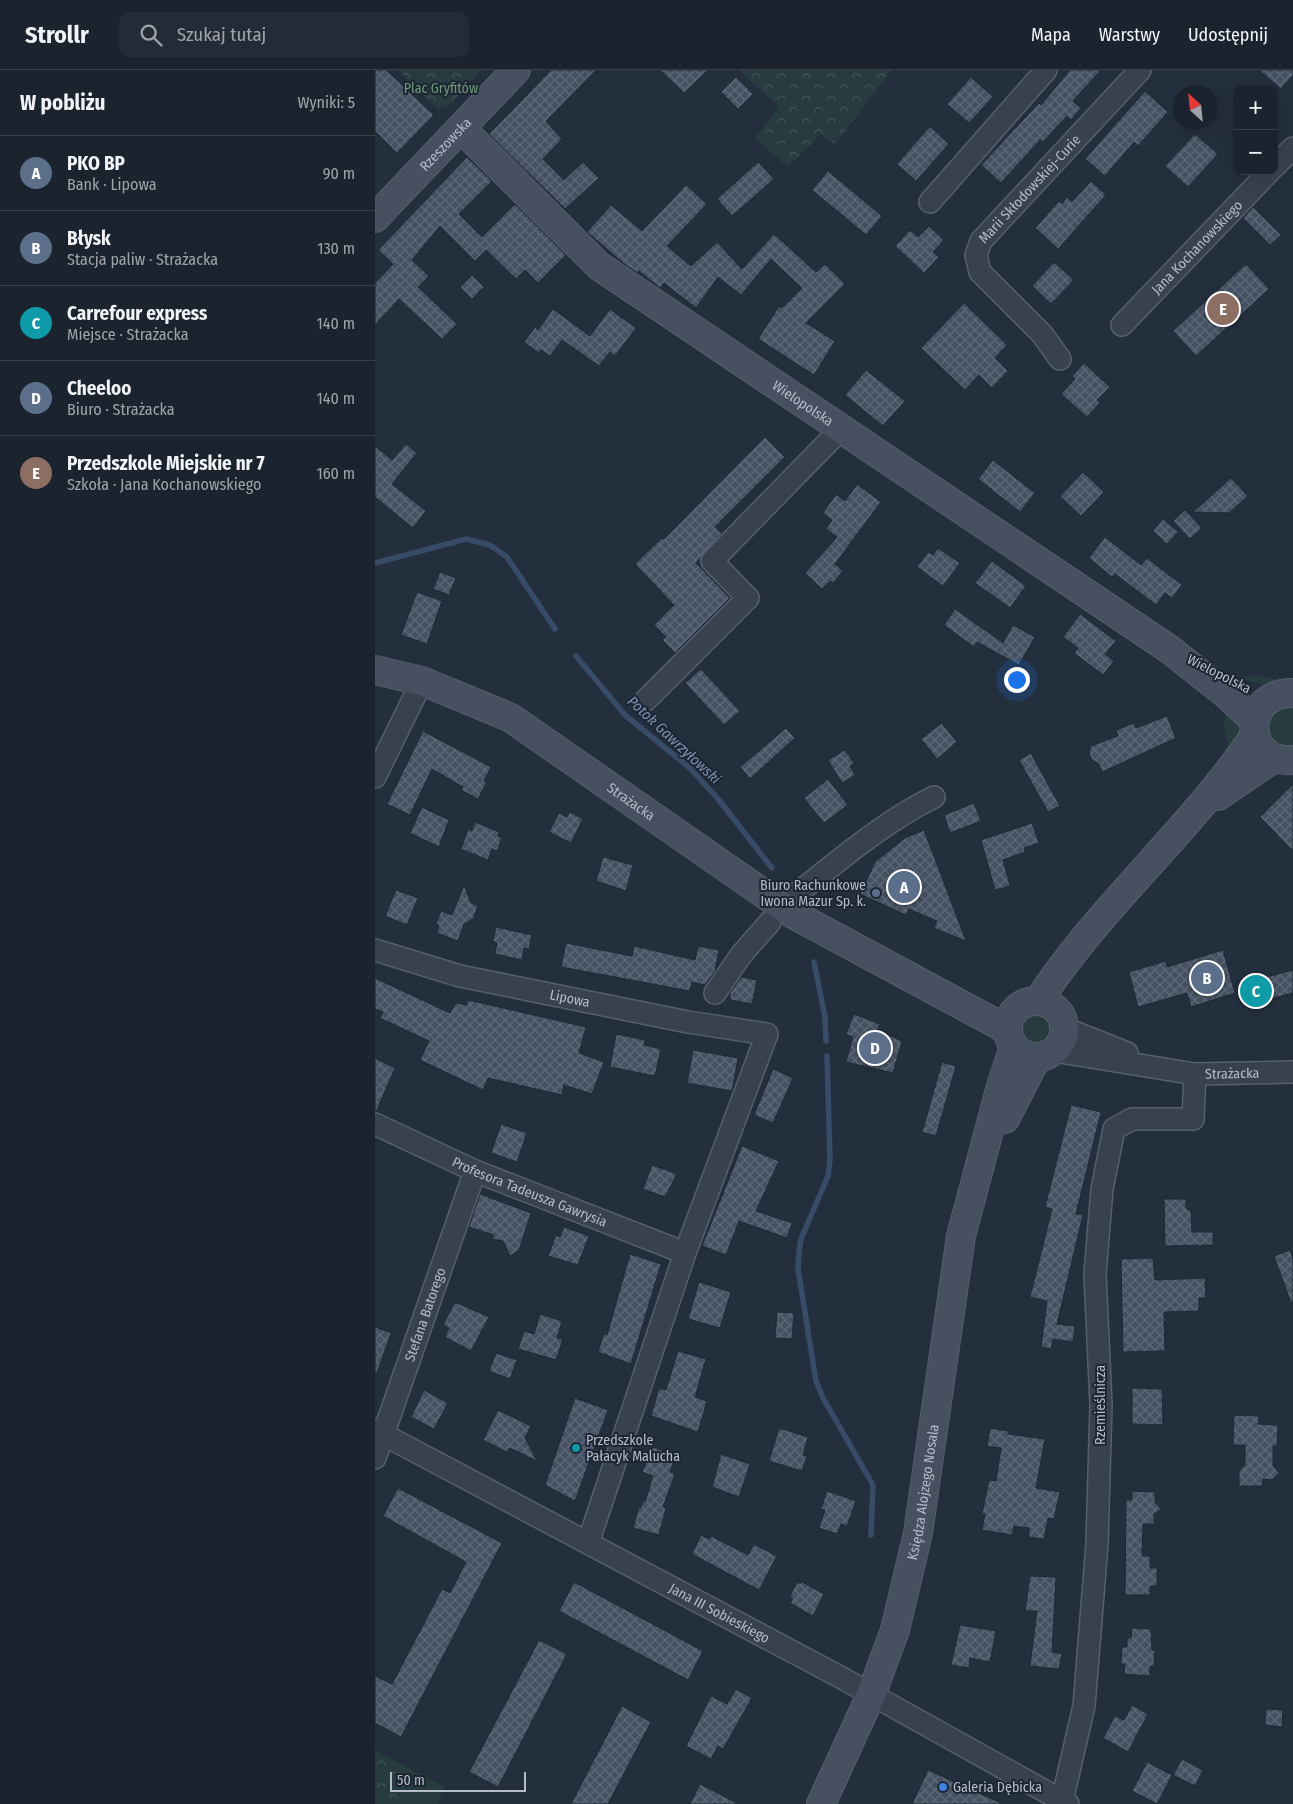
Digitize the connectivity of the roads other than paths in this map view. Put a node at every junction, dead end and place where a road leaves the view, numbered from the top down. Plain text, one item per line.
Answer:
1 (516, 70) edge
2 (1046, 70) edge
3 (1140, 70) edge
4 (461, 128) junction
5 (1293, 148) edge
6 (1278, 163) edge
7 (1266, 175) edge
8 (930, 202) dead end
9 (375, 218) edge
10 (1122, 324) dead end
11 (1060, 359) dead end
12 (841, 429) junction
13 (1169, 649) junction
14 (375, 670) edge
15 (422, 680) junction
16 (1282, 695) edge
17 (645, 701) dead end
18 (1255, 728) junction
19 (1284, 759) edge
20 (375, 777) edge
21 (933, 797) dead end
22 (1202, 806) junction
23 (795, 895) dead end
24 (770, 922) dead end
25 (375, 950) edge
26 (715, 993) dead end
27 (1036, 1029) junction
28 (1293, 1072) edge
29 (1195, 1074) junction
30 (375, 1124) edge
31 (475, 1171) junction
32 (685, 1253) junction
33 (379, 1432) edge
34 (375, 1458) edge
35 (589, 1543) junction
36 (871, 1695) junction
37 (1065, 1802) edge
38 (821, 1804) edge

1 - 4 street, Rzeszowska
2 - 8 street
3 - 11 street, Marii Skłodowskiej-Curie
4 - 9 street, Rzeszowska
4 - 12 street, Wielopolska
5 - 6 street
7 - 10 street, Jana Kochanowskiego
12 - 13 street, Wielopolska
12 - 17 street
13 - 16 street, Wielopolska
13 - 18 street, Wielopolska
14 - 15 street, Strażacka
15 - 20 street
15 - 27 street, Strażacka
16 - 18 street, Księdza Alojzego Nosala
18 - 19 street, Wielopolska
18 - 22 street, Księdza Alojzego Nosala
19 - 22 street, Księdza Alojzego Nosala
21 - 23 street
22 - 27 street, Księdza Alojzego Nosala
24 - 26 street
25 - 32 street, Lipowa
27 - 29 street, Strażacka
27 - 36 street, Księdza Alojzego Nosala
28 - 29 street, Strażacka
29 - 37 street, Rzemieślnicza
30 - 31 street, Profesora Tadeusza Gawrysia
31 - 32 street, Profesora Tadeusza Gawrysia
31 - 33 street, Stefana Batorego
32 - 35 street
33 - 34 street, Stefana Batorego
33 - 35 street, Jana III Sobieskiego
35 - 36 street, Jana III Sobieskiego
36 - 37 street, Jana III Sobieskiego
36 - 38 street, Księdza Alojzego Nosala

